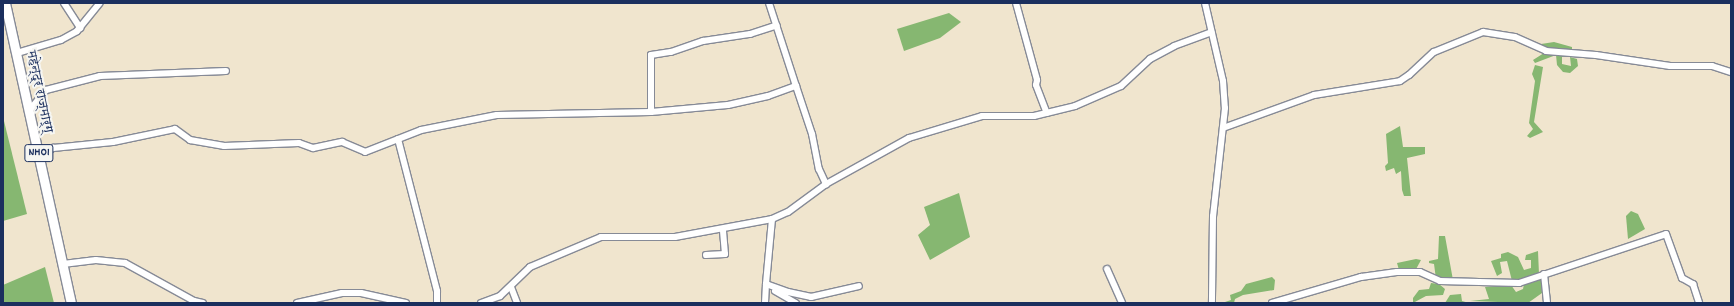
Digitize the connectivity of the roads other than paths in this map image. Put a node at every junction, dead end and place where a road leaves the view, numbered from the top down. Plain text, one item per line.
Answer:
1 (5, 3) edge
2 (64, 3) edge
3 (100, 3) edge
4 (769, 3) edge
5 (1016, 3) edge
6 (1205, 3) edge
7 (777, 25) junction
8 (80, 28) junction
9 (1212, 32) junction
10 (17, 53) junction
11 (226, 71) dead end
12 (1731, 72) edge
13 (796, 86) junction
14 (29, 111) junction
15 (650, 112) junction
16 (1047, 113) junction
17 (1223, 128) junction
18 (398, 139) junction
19 (40, 157) junction
20 (826, 184) junction
21 (772, 219) junction
22 (723, 229) junction
23 (706, 255) dead end
24 (63, 264) junction
25 (1107, 269) dead end
26 (1544, 274) junction
27 (766, 284) junction
28 (859, 286) dead end
29 (511, 287) junction
30 (71, 303) edge
31 (203, 303) edge
32 (297, 303) edge
33 (406, 303) edge
34 (437, 303) edge
35 (481, 303) edge
36 (517, 303) edge
37 (765, 303) edge
38 (796, 303) edge
39 (1122, 303) edge
40 (1212, 303) edge
41 (1272, 303) edge
42 (1548, 303) edge
43 (1699, 303) edge

1 - 10 highway, महेन्द्र राज्मार्ग् / NH01
2 - 8 street
3 - 8 street
4 - 7 street
5 - 16 street
6 - 9 street
7 - 13 street
7 - 15 street
8 - 10 street
9 - 16 street
9 - 17 street
10 - 14 highway, महेन्द्र राज्मार्ग् / NH01
11 - 14 street
12 - 17 street
13 - 15 street
13 - 20 street
14 - 19 highway, महेन्द्र राज्मार्ग् / NH01
15 - 18 street
16 - 20 street
17 - 40 street
18 - 19 street
18 - 34 street
19 - 24 highway, महेन्द्र राज्मार्ग् / NH01
20 - 21 street
21 - 22 street
21 - 27 street
22 - 23 street
22 - 29 street
24 - 30 highway, महेन्द्र राज्मार्ग् / NH01
24 - 31 street
25 - 39 street
26 - 41 street
26 - 42 street
26 - 43 street
27 - 28 street
27 - 37 street
27 - 38 street
29 - 35 street
29 - 36 street
32 - 33 street

